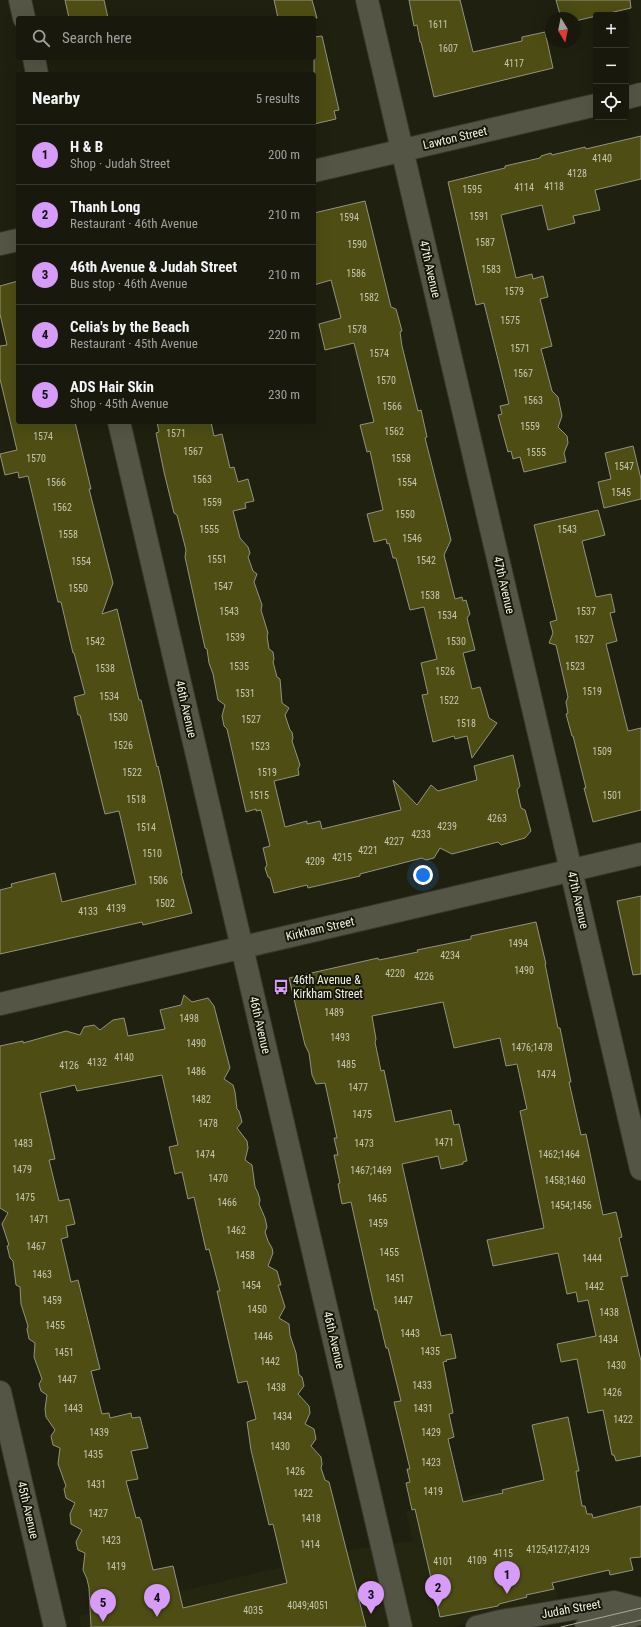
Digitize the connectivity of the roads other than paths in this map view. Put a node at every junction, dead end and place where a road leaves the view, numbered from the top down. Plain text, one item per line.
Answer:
1 (20, 0) edge
2 (367, 0) edge
3 (24, 16) edge
4 (34, 60) edge
5 (37, 72) edge
6 (641, 94) edge
7 (629, 97) edge
8 (593, 106) edge
9 (402, 150) junction
10 (316, 171) edge
11 (16, 240) edge
12 (0, 244) edge
13 (119, 424) edge
14 (641, 854) edge
15 (571, 870) junction
16 (242, 947) junction
17 (0, 1004) edge
18 (641, 1169) edge
19 (0, 1392) edge
20 (641, 1608) edge
21 (641, 1614) edge
22 (55, 1627) edge
23 (401, 1627) edge
24 (477, 1627) edge
25 (586, 1627) edge

1 - 3 street
2 - 9 street, 47th Avenue
4 - 5 street
6 - 7 street
8 - 9 street, Lawton Street
9 - 10 street, Lawton Street
9 - 15 street, 47th Avenue
11 - 12 street
13 - 16 street, 46th Avenue
14 - 15 street, Kirkham Street
15 - 16 street, Kirkham Street
15 - 18 street, 47th Avenue
16 - 17 street, Kirkham Street
16 - 23 street, 46th Avenue
19 - 22 street, 45th Avenue
20 - 24 street, Judah Street
21 - 25 street, Judah Street

